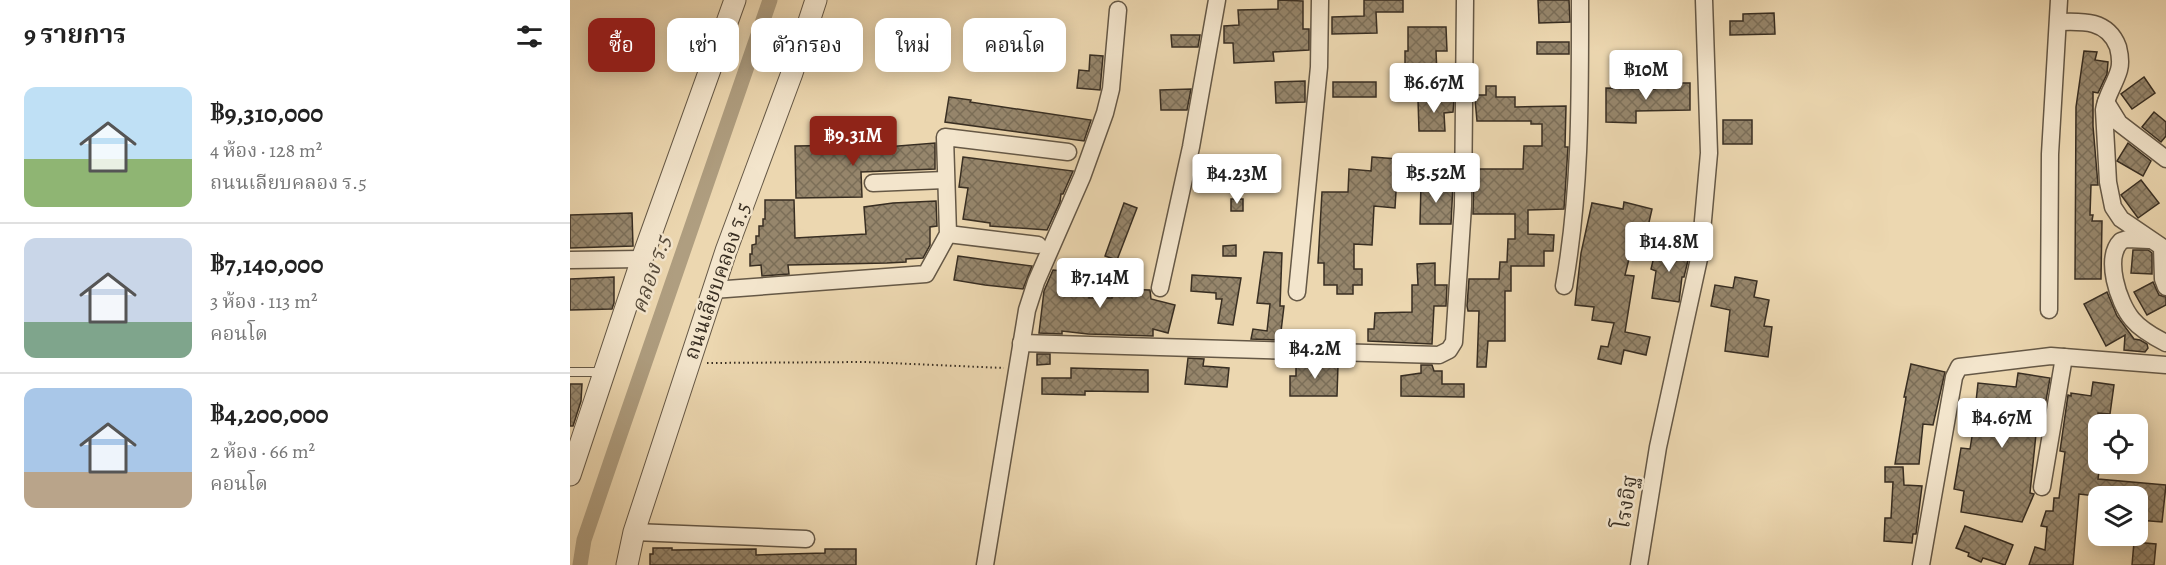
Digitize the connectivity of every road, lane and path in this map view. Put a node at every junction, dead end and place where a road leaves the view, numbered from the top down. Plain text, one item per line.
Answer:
1 (735, 0) edge
2 (816, 0) edge
3 (1216, 0) edge
4 (1320, 0) edge
5 (1465, 0) edge
6 (1580, 0) edge
7 (1704, 0) edge
8 (2059, 0) edge
9 (1118, 10) dead end
10 (2059, 22) junction
11 (2106, 101) junction
12 (1068, 152) dead end
13 (2166, 159) edge
14 (945, 180) junction
15 (873, 183) dead end
16 (948, 234) junction
17 (2159, 242) edge
18 (1038, 245) dead end
19 (642, 259) junction
20 (570, 260) edge
21 (1564, 286) dead end
22 (2166, 287) edge
23 (1160, 288) dead end
24 (713, 290) junction
25 (1297, 292) dead end
26 (2049, 310) dead end
27 (1021, 343) junction
28 (2166, 343) edge
29 (2064, 357) junction
30 (689, 363) junction
31 (2166, 365) edge
32 (1016, 368) junction
33 (570, 372) edge
34 (605, 372) junction
35 (570, 475) edge
36 (2042, 487) dead end
37 (634, 532) junction
38 (806, 539) dead end
39 (627, 565) edge
40 (985, 565) edge
41 (1639, 565) edge
42 (1922, 565) edge

1 - 19 street
2 - 24 street, ถนนเลียบคลอง ร.5
3 - 23 street
4 - 25 street
5 - 27 street
6 - 21 street
7 - 41 street, โรงอิฐ
8 - 10 street
9 - 27 street
10 - 11 street
10 - 26 street
11 - 13 street
11 - 17 street
12 - 14 street
14 - 15 street
14 - 16 street
16 - 18 street
16 - 24 street
17 - 22 street
17 - 28 street
19 - 20 street
19 - 34 street
24 - 30 street, ถนนเลียบคลอง ร.5
27 - 32 street
29 - 31 street
29 - 36 street
29 - 42 street
30 - 32 path
30 - 37 street, ถนนเลียบคลอง ร.5
32 - 40 street
33 - 34 lane
34 - 35 street
37 - 38 street
37 - 39 street, ถนนเลียบคลอง ร.5

